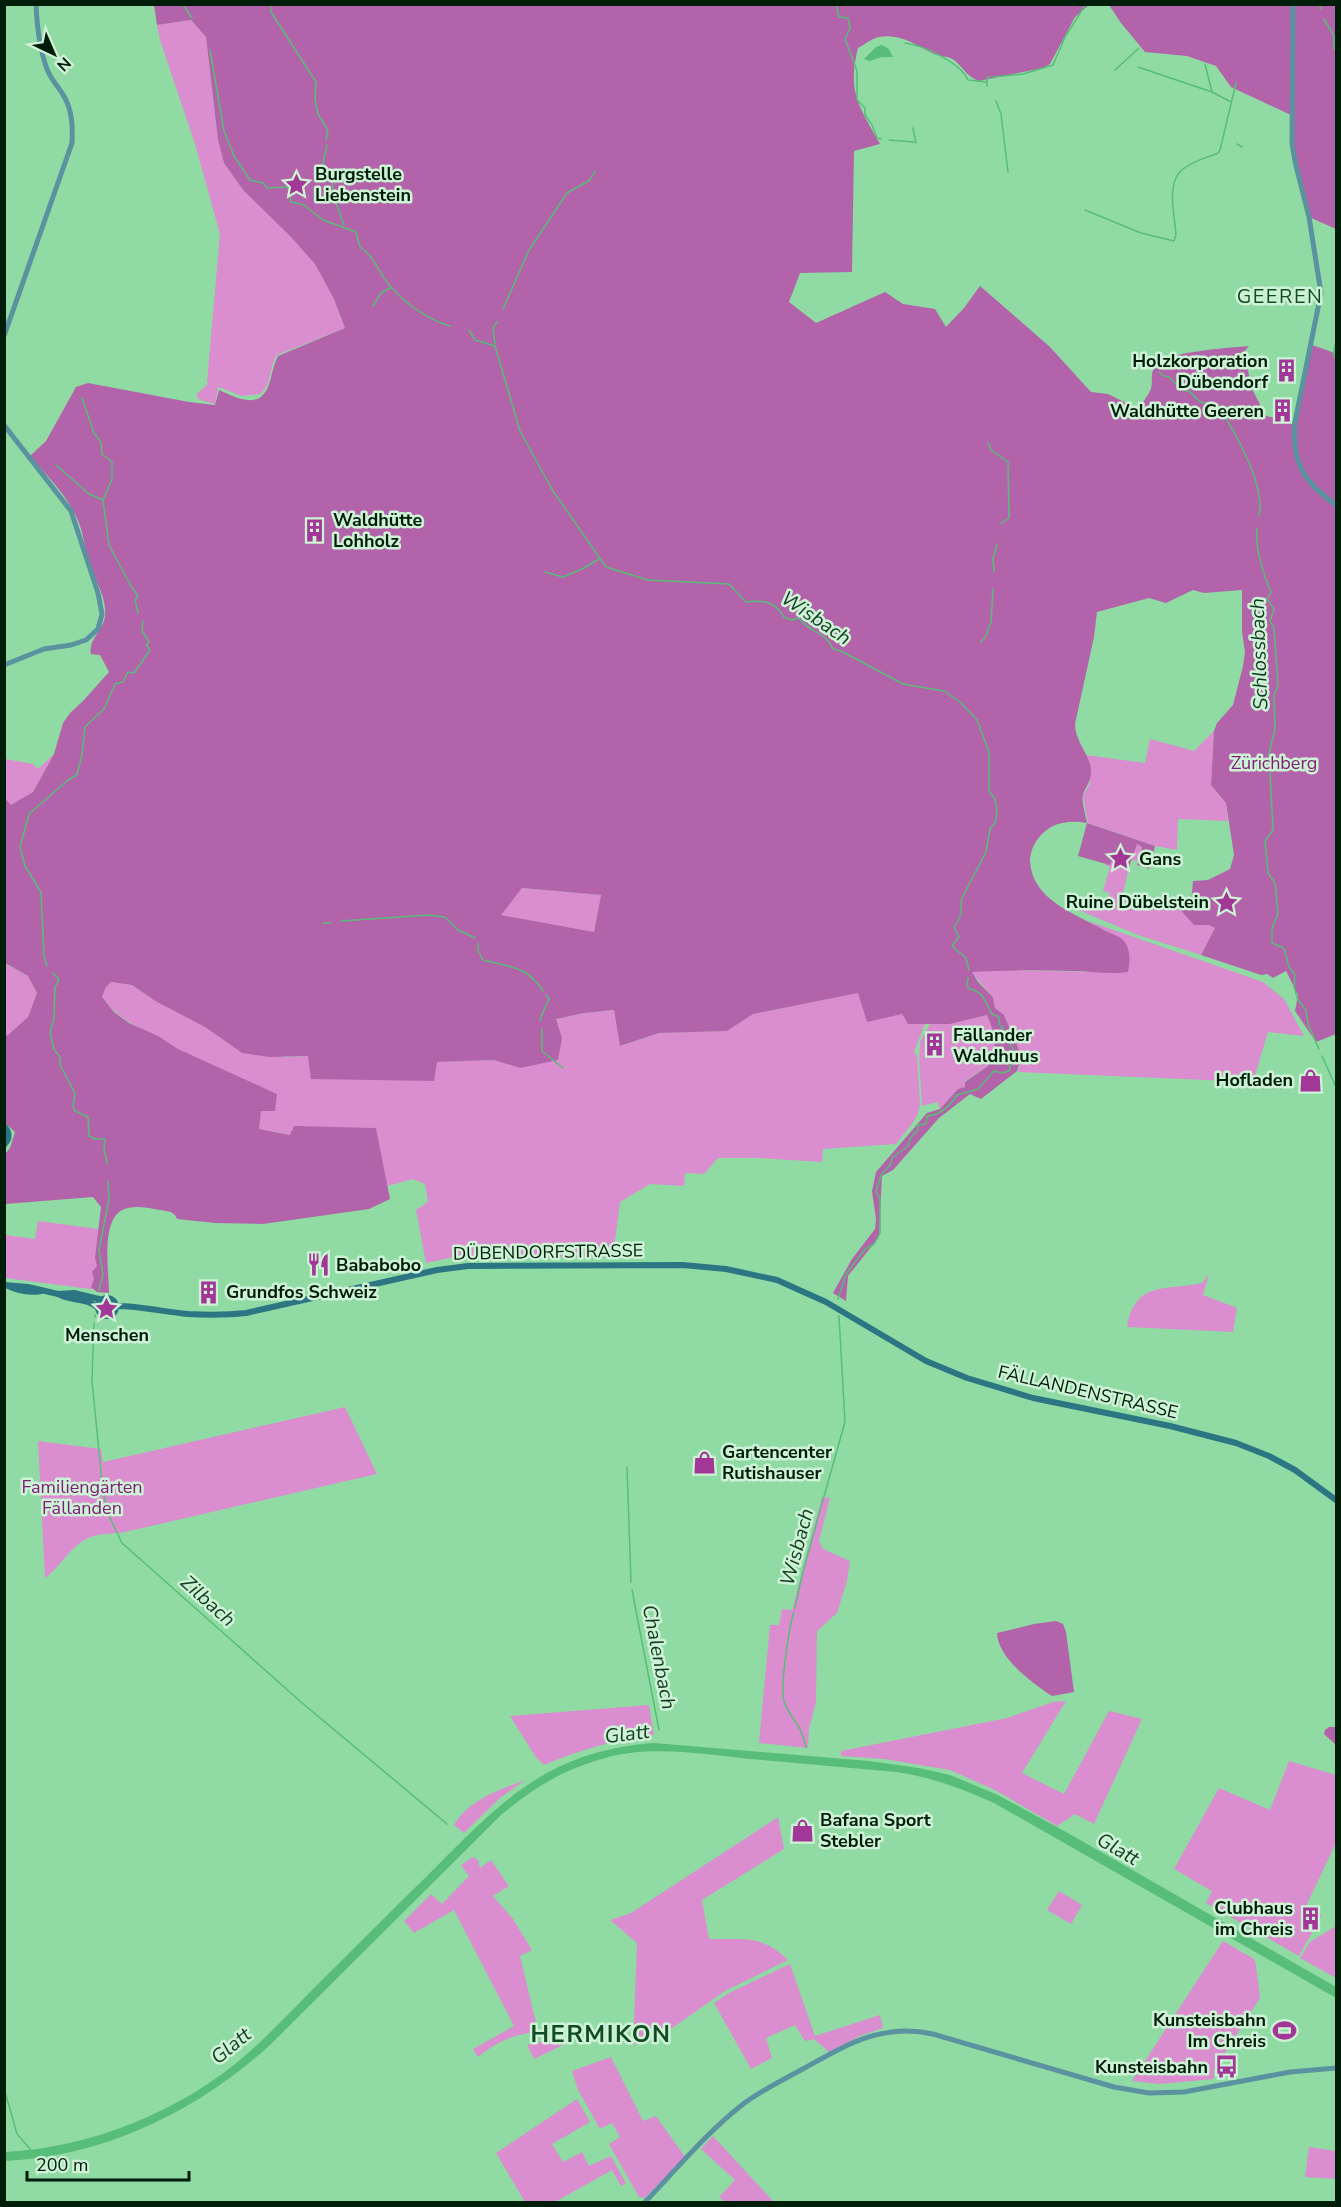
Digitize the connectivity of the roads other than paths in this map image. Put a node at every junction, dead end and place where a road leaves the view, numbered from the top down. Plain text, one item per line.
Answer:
1 (36, 4) edge
2 (1293, 4) edge
3 (4, 336) edge
4 (4, 425) edge
5 (1336, 505) edge
6 (4, 665) edge
7 (4, 1126) edge
8 (4, 1145) edge
9 (6, 1286) edge
10 (58, 1294) junction
11 (103, 1300) junction
12 (116, 1306) junction
13 (835, 1306) joint
14 (98, 1308) junction
15 (1336, 1500) edge
16 (1336, 2068) edge
17 (645, 2202) edge

1 - 3 street
2 - 5 street
4 - 6 street
7 - 8 main road
9 - 10 main road, DÜBENDORFSTRASSE
10 - 11 main road, DÜBENDORFSTRASSE
10 - 14 main road, DÜBENDORFSTRASSE
11 - 12 main road, DÜBENDORFSTRASSE
11 - 14 main road
12 - 13 main road, DÜBENDORFSTRASSE
12 - 14 main road, DÜBENDORFSTRASSE
13 - 15 main road, FÄLLANDENSTRASSE
16 - 17 street

